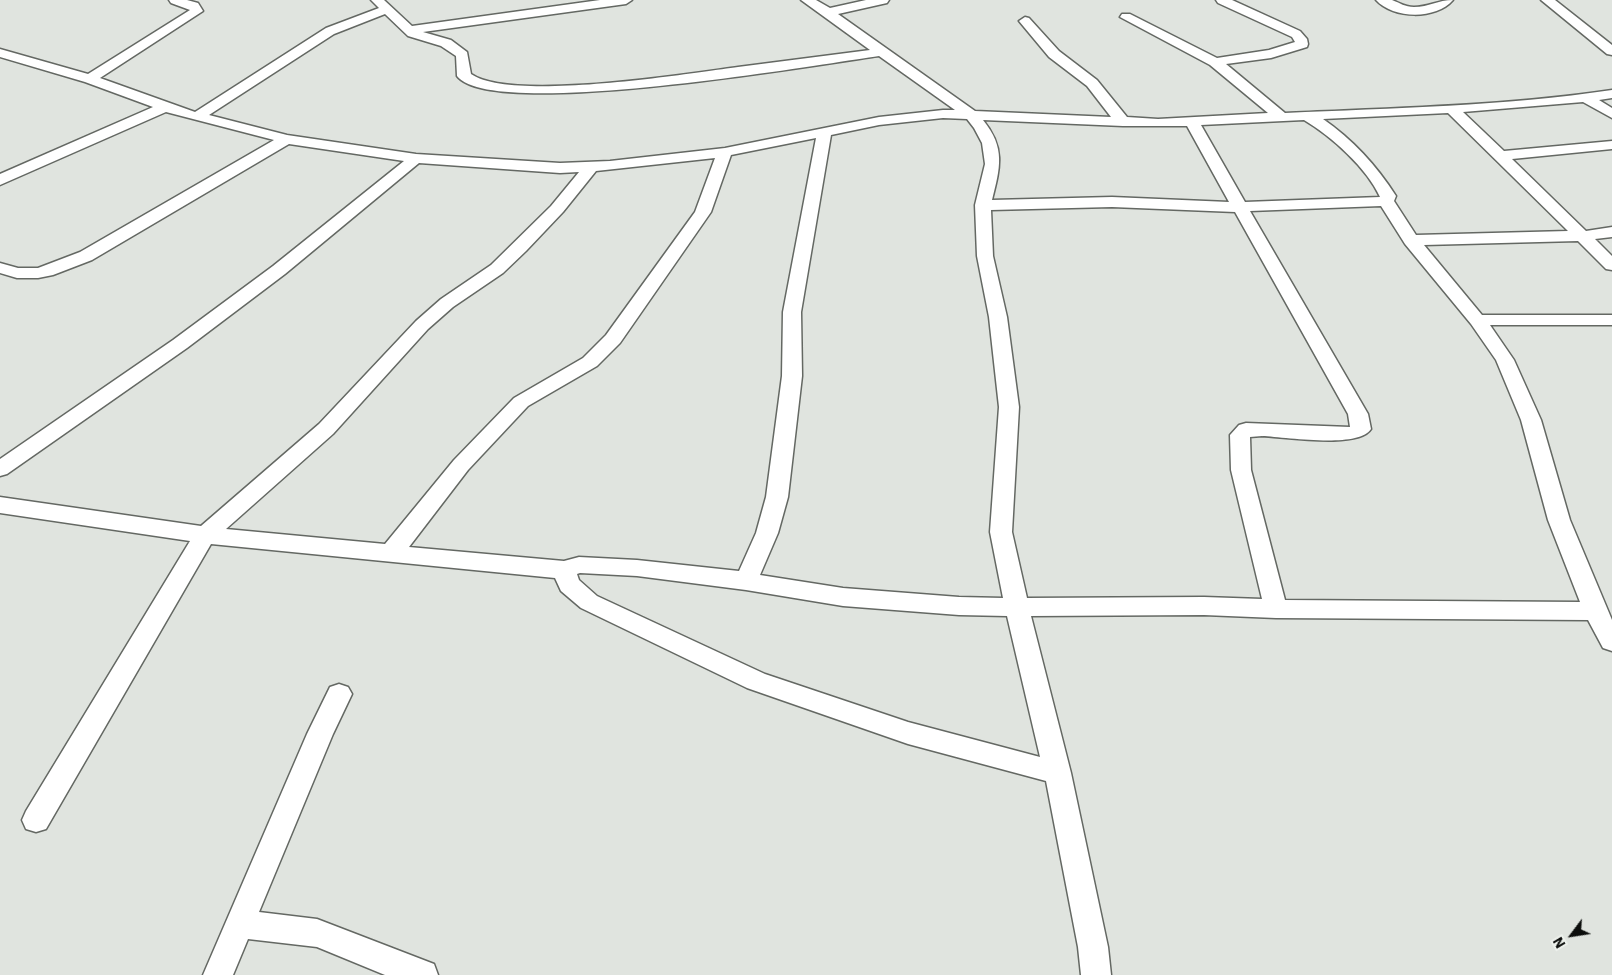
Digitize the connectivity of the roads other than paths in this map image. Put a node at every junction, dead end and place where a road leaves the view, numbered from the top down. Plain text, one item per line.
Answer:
1 (175, 0) edge
2 (626, 0) edge
3 (807, 0) edge
4 (884, 0) edge
5 (1222, 0) edge
6 (1382, 0) edge
7 (1447, 0) edge
8 (1547, 0) edge
9 (382, 4) edge
10 (828, 12) junction
11 (1126, 17) dead end
12 (1025, 21) dead end
13 (410, 30) junction
14 (1612, 51) edge
15 (881, 52) junction
16 (0, 53) edge
17 (1216, 62) junction
18 (90, 79) junction
19 (1612, 94) edge
20 (1586, 98) junction
21 (165, 107) junction
22 (1452, 109) junction
23 (970, 114) junction
24 (1612, 114) edge
25 (1305, 115) junction
26 (1280, 116) junction
27 (197, 117) junction
28 (1123, 122) junction
29 (1191, 122) junction
30 (824, 132) junction
31 (287, 139) junction
32 (1612, 145) edge
33 (724, 152) junction
34 (1501, 156) junction
35 (416, 158) junction
36 (591, 167) junction
37 (0, 180) edge
38 (1386, 201) junction
39 (983, 205) junction
40 (1240, 207) junction
41 (1612, 232) edge
42 (1583, 236) junction
43 (1411, 240) junction
44 (1612, 265) edge
45 (0, 268) edge
46 (1477, 320) junction
47 (1612, 320) edge
48 (0, 468) edge
49 (0, 505) edge
50 (205, 535) junction
51 (390, 553) junction
52 (564, 570) junction
53 (746, 581) junction
54 (1017, 607) junction
55 (1276, 610) junction
56 (1595, 611) junction
57 (1612, 641) edge
58 (339, 694) dead end
59 (1058, 773) junction
60 (36, 820) dead end
61 (240, 924) junction
62 (218, 975) edge
63 (423, 975) edge
64 (1096, 975) edge

1 - 18 street
2 - 13 street
3 - 10 street
4 - 10 street
5 - 17 street
6 - 7 street
8 - 14 street
9 - 13 street
9 - 27 street
10 - 15 street
11 - 17 street
12 - 28 street
13 - 15 street
15 - 23 street
16 - 18 street
17 - 26 street
18 - 21 street
19 - 20 street
20 - 22 street
20 - 24 street
21 - 27 street
21 - 37 street
22 - 25 street
22 - 34 street
23 - 28 street
23 - 30 street
23 - 39 street
25 - 26 street
25 - 38 street
26 - 29 street
27 - 31 street
28 - 29 street
29 - 40 street
30 - 33 street
30 - 53 street
31 - 35 street
31 - 45 street
32 - 34 street
33 - 36 street
33 - 51 street
34 - 42 street
35 - 36 street
35 - 48 street
36 - 50 street
38 - 40 street
38 - 43 street
39 - 40 street
39 - 54 street
40 - 55 street
41 - 42 street
42 - 43 street
42 - 44 street
43 - 46 street
46 - 47 street
46 - 56 street
49 - 50 street
50 - 51 street
50 - 60 street
51 - 52 street
52 - 53 street
52 - 59 street
53 - 54 street
54 - 55 street
54 - 59 street
55 - 56 street
56 - 57 street
58 - 61 street
59 - 64 street
61 - 62 street
61 - 63 street

